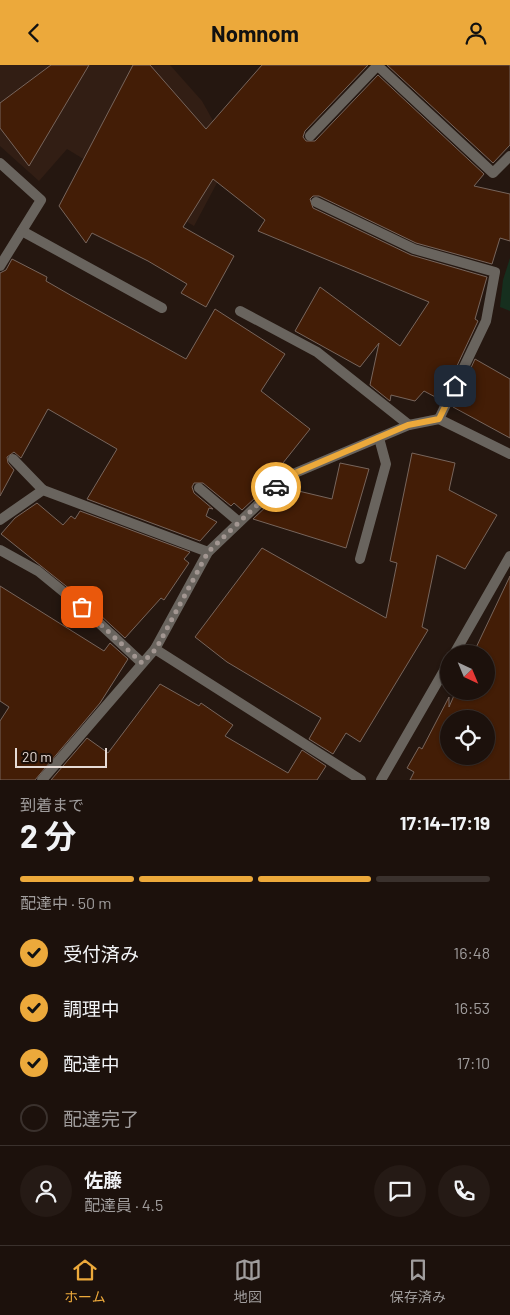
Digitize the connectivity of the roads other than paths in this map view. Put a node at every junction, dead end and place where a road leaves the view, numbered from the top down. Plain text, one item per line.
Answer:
1 (377, 65) edge
2 (310, 136) dead end
3 (510, 156) edge
4 (0, 163) edge
5 (316, 202) dead end
6 (22, 231) junction
7 (0, 266) edge
8 (162, 308) dead end
9 (240, 311) dead end
10 (439, 419) junction
11 (408, 425) junction
12 (379, 438) junction
13 (510, 454) edge
14 (13, 459) dead end
15 (199, 488) dead end
16 (43, 490) junction
17 (0, 520) edge
18 (239, 522) junction
19 (0, 550) edge
20 (208, 552) junction
21 (510, 556) edge
22 (360, 559) dead end
23 (459, 645) edge
24 (156, 649) junction
25 (142, 663) junction
26 (440, 678) edge
27 (42, 780) edge
28 (360, 780) edge
29 (381, 780) edge

1 - 2 street
1 - 3 street
4 - 6 street
5 - 10 street
6 - 7 street
6 - 8 street
9 - 11 street
10 - 11 street
10 - 13 street
11 - 12 street
12 - 18 street
12 - 22 street
14 - 16 street
15 - 18 street
16 - 17 street
16 - 20 street
18 - 20 street
19 - 25 street
20 - 24 street
21 - 23 street
24 - 25 street
24 - 28 street
25 - 27 street
26 - 29 street

